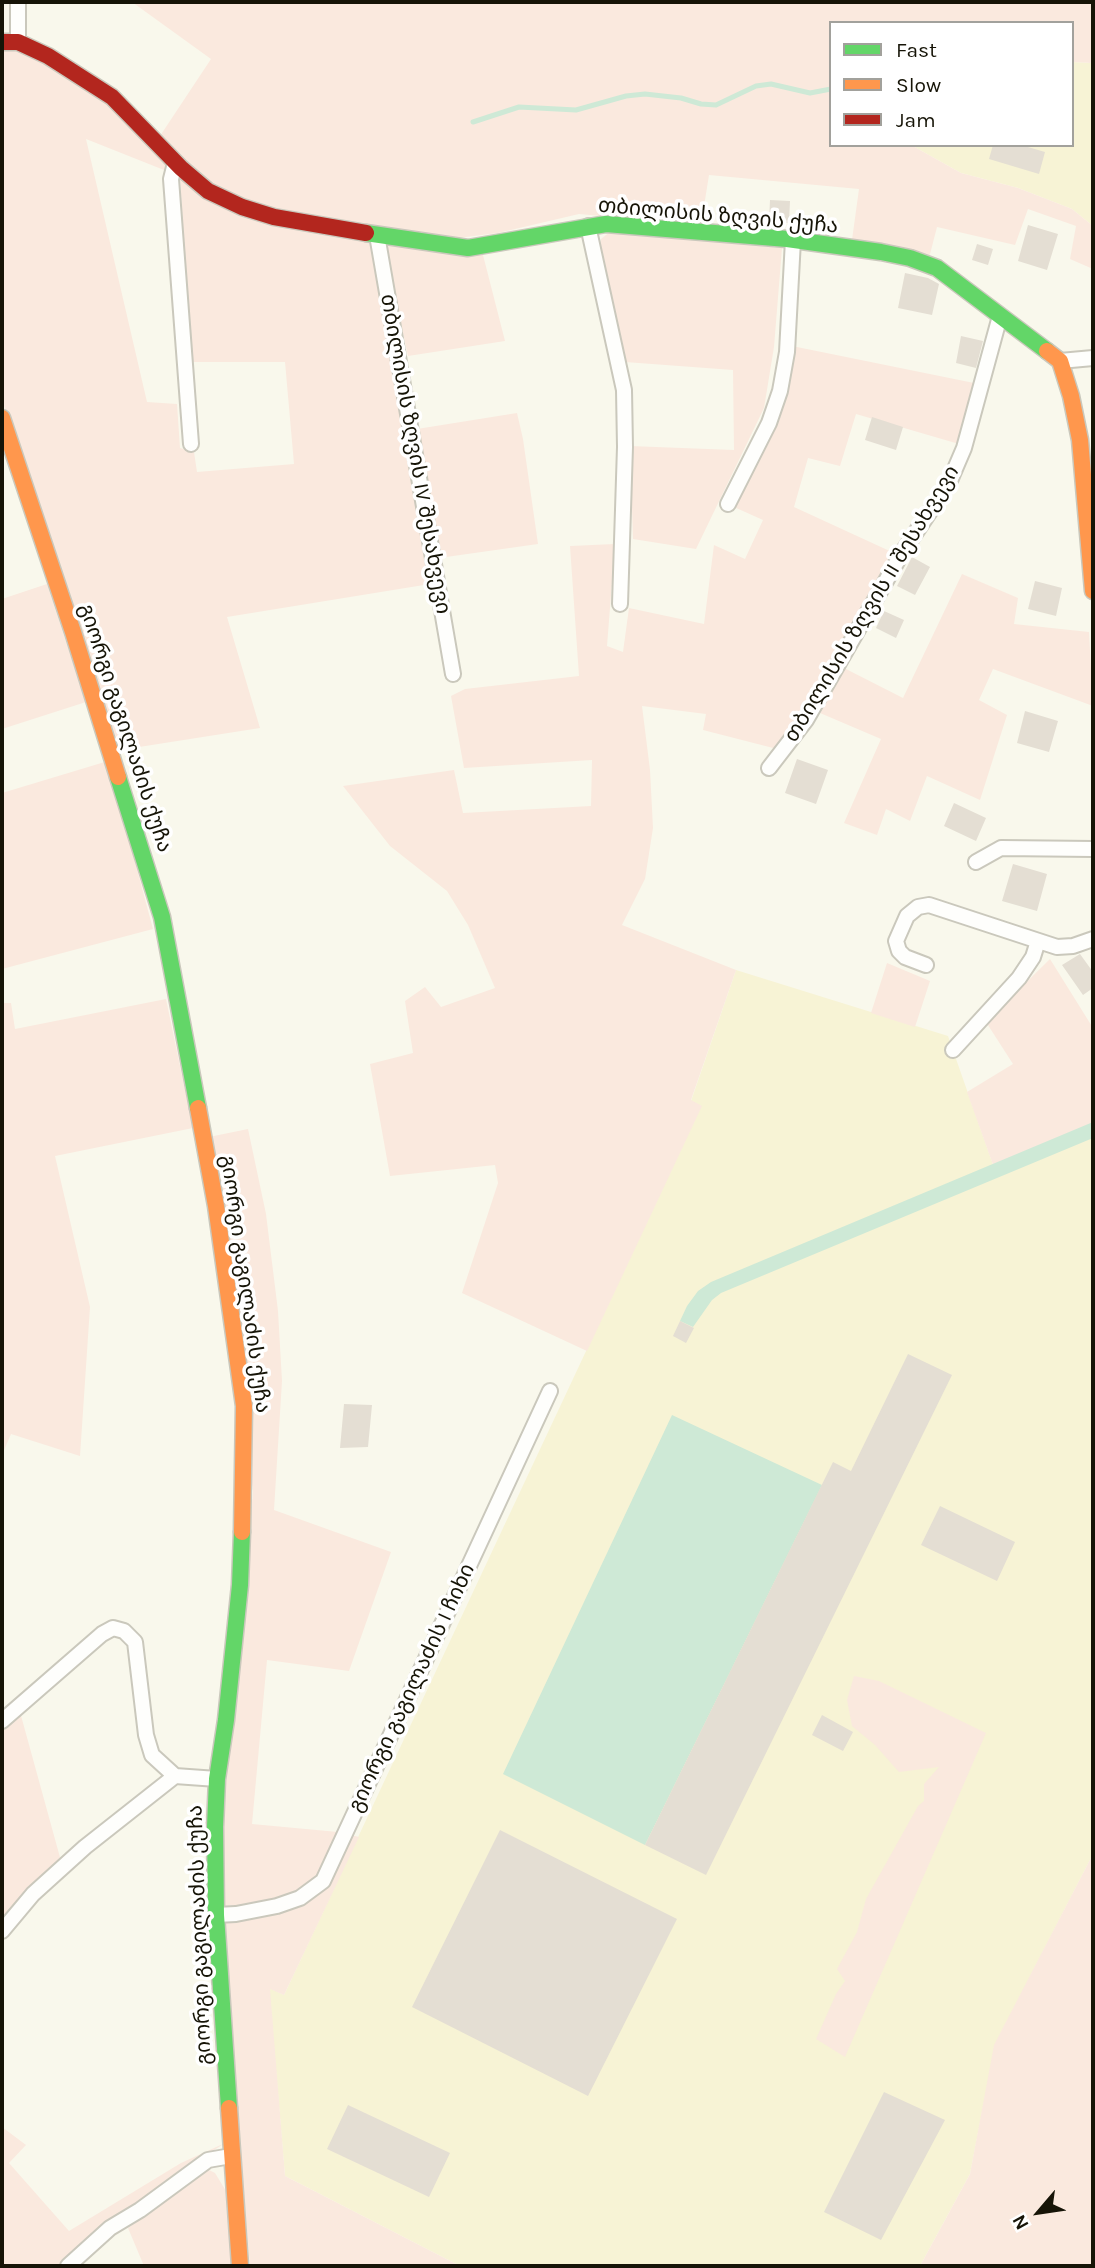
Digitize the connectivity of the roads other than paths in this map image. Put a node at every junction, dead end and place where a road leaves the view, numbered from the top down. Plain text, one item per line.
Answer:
1 (18, 2) edge
2 (10, 42) edge
3 (175, 163) junction
4 (588, 226) junction
5 (377, 235) junction
6 (793, 240) junction
7 (1000, 316) junction
8 (1093, 358) edge
9 (1060, 361) junction
10 (2, 418) edge
11 (191, 444) dead end
12 (728, 505) dead end
13 (1093, 591) edge
14 (620, 604) dead end
15 (453, 674) dead end
16 (769, 768) dead end
17 (1093, 849) edge
18 (976, 862) dead end
19 (1093, 939) edge
20 (1038, 941) junction
21 (926, 965) dead end
22 (953, 1051) dead end
23 (550, 1391) dead end
24 (2, 1721) edge
25 (174, 1776) junction
26 (217, 1779) junction
27 (216, 1915) junction
28 (2, 1931) edge
29 (231, 2156) junction
30 (68, 2266) edge
31 (240, 2266) edge

1 - 2 street
2 - 3 street, თბილისის ზღვის ქუჩა
3 - 5 street, თბილისის ზღვის ქუჩა
3 - 11 street
4 - 5 street, თბილისის ზღვის ქუჩა
4 - 6 street, თბილისის ზღვის ქუჩა
4 - 14 street
5 - 15 street, თბილისის ზღვის IV შესახვევი
6 - 7 street, თბილისის ზღვის ქუჩა
6 - 12 street
7 - 9 street, თბილისის ზღვის ქუჩა
7 - 16 street, თბილისის ზღვის II შესახვევი
8 - 9 street
9 - 13 street
10 - 26 street, გიორგი გაგილაძის ქუჩა
17 - 18 street
19 - 20 street
20 - 21 street
20 - 22 street
23 - 27 street, გიორგი გაგილაძის I ჩიხი
24 - 25 street
25 - 26 street
25 - 28 street
26 - 27 street, გიორგი გაგილაძის ქუჩა
27 - 29 street, გიორგი გაგილაძის ქუჩა
29 - 30 street
29 - 31 street, გიორგი გაგილაძის ქუჩა

